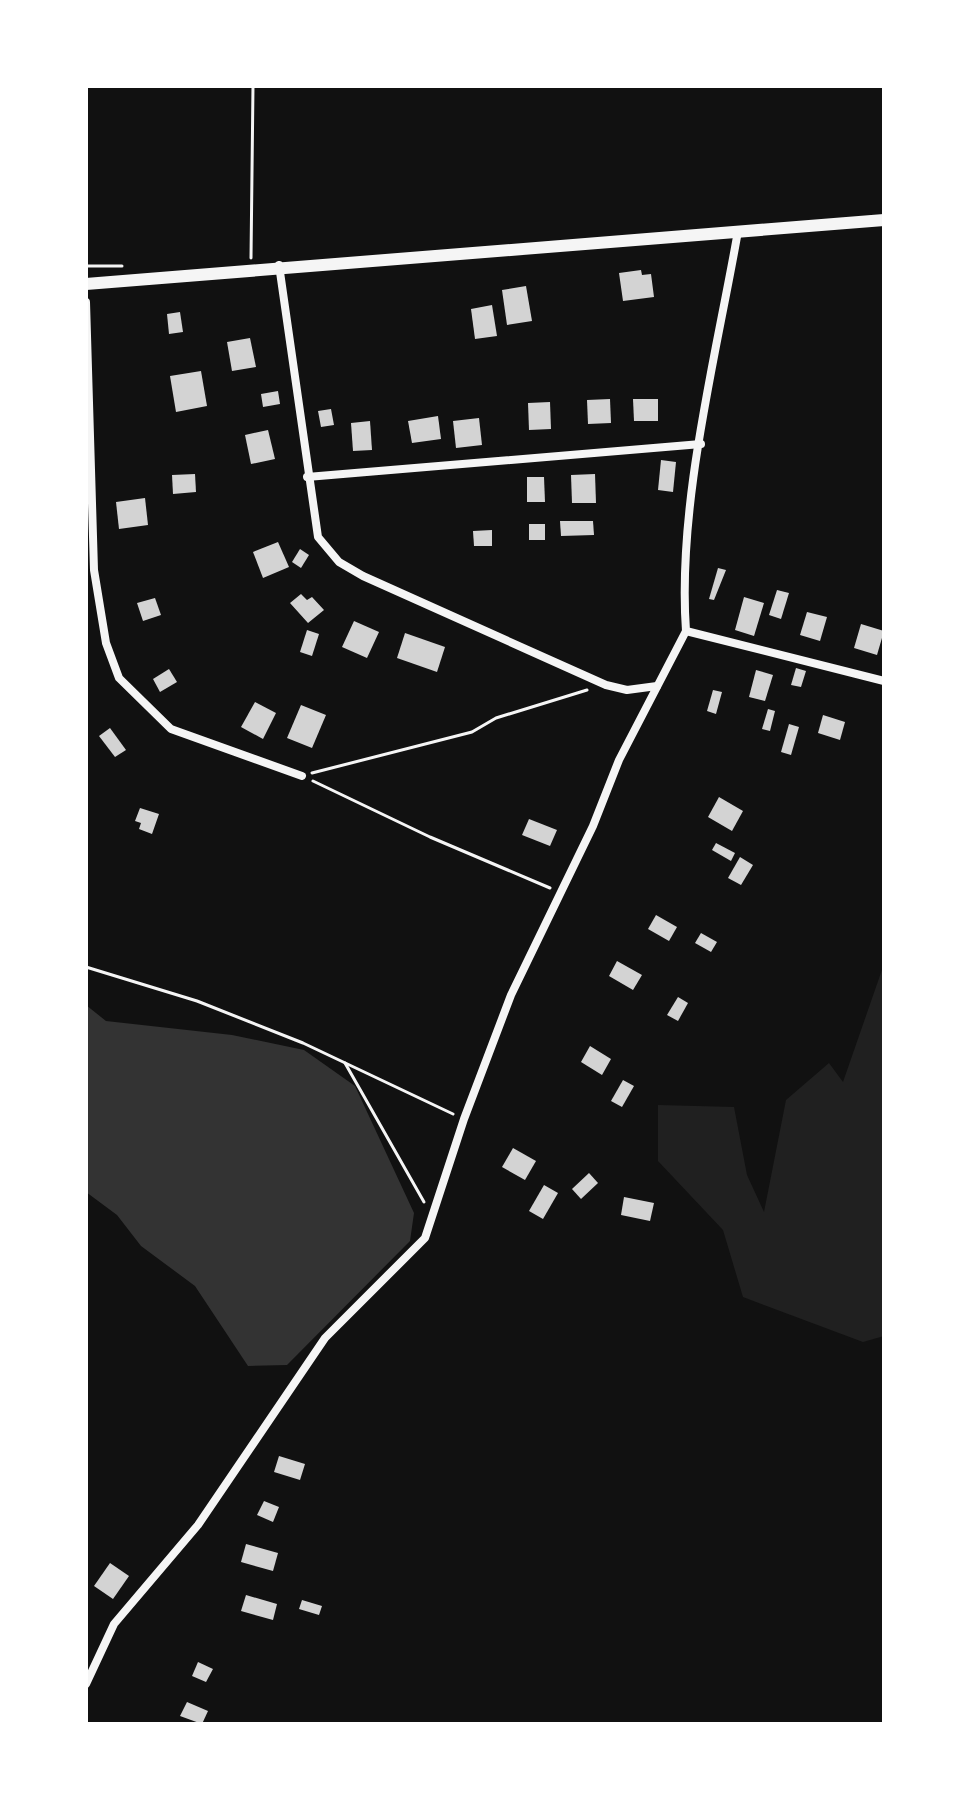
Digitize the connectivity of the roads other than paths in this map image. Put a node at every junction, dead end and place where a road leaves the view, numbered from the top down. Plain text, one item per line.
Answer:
1 (884, 220) edge
2 (738, 231) junction
3 (279, 265) junction
4 (86, 284) edge
5 (86, 302) edge
6 (86, 317) edge
7 (701, 444) junction
8 (307, 477) junction
9 (686, 631) junction
10 (884, 681) edge
11 (657, 686) junction
12 (302, 776) road end
13 (86, 1684) edge

1 - 2 street
2 - 3 street
2 - 7 street
3 - 4 street
3 - 8 street
5 - 6 street
6 - 12 street
7 - 8 street
7 - 9 street
8 - 11 street
9 - 10 street
9 - 11 street
11 - 13 street

